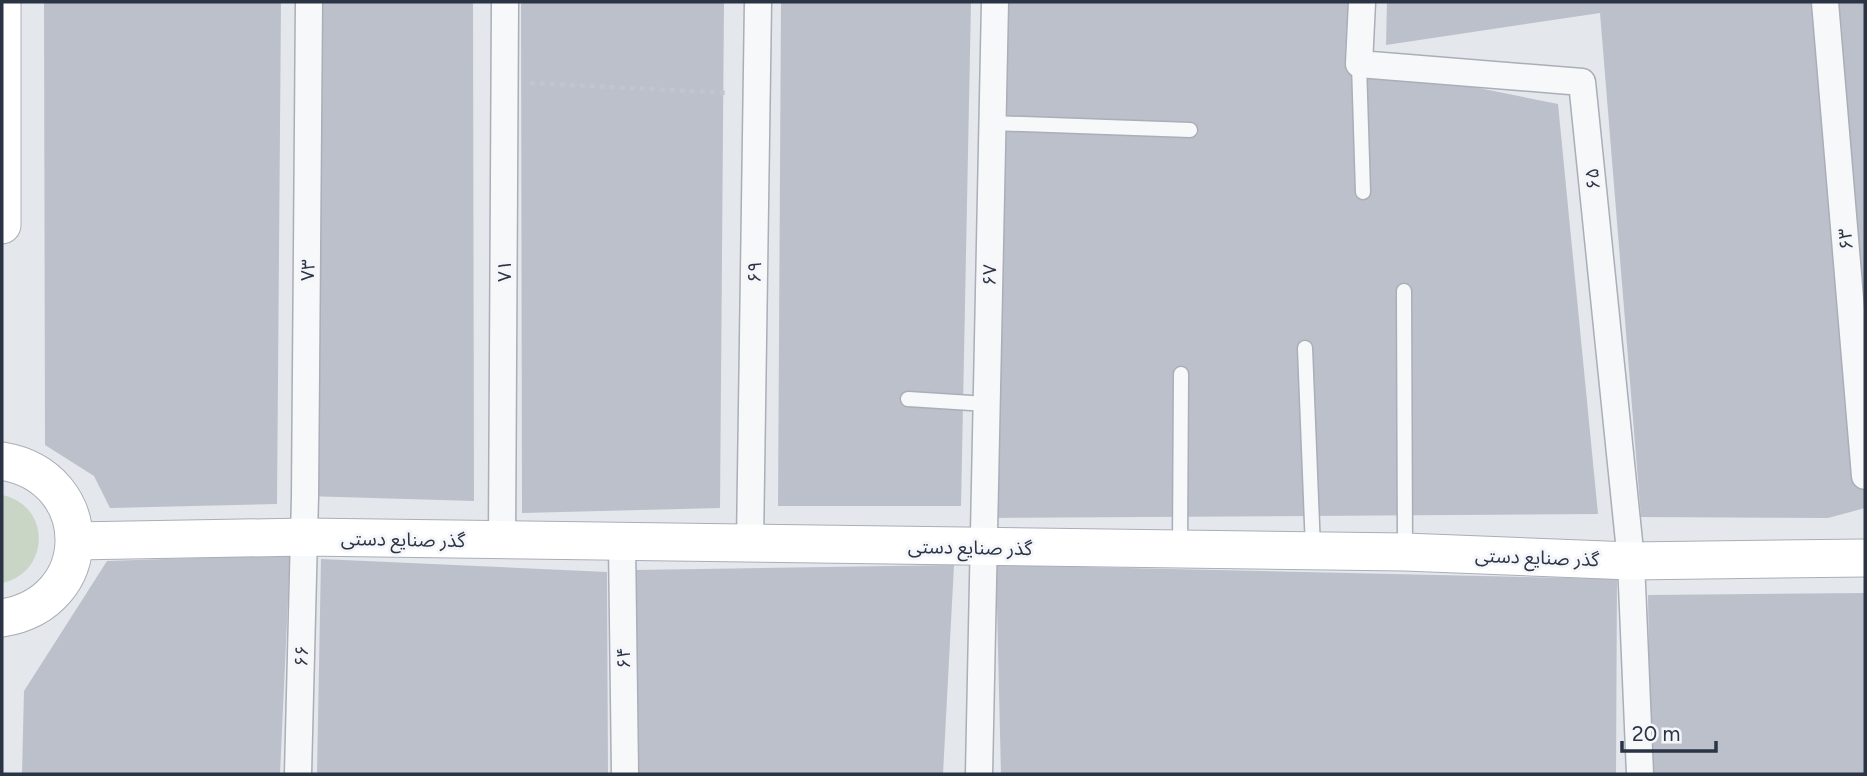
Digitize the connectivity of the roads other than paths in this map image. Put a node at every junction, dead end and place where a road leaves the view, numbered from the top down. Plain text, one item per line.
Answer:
1 (2, 2) edge
2 (309, 2) edge
3 (505, 2) edge
4 (758, 2) edge
5 (995, 2) edge
6 (1362, 2) edge
7 (1825, 2) edge
8 (1359, 64) junction
9 (992, 123) junction
10 (1190, 130) dead end
11 (1363, 192) dead end
12 (2, 225) edge
13 (1404, 291) dead end
14 (1305, 348) dead end
15 (1181, 374) dead end
16 (908, 399) dead end
17 (987, 404) junction
18 (1864, 436) edge
19 (2, 461) edge
20 (1865, 476) edge
21 (305, 537) junction
22 (502, 540) junction
23 (74, 541) junction
24 (622, 542) junction
25 (750, 543) junction
26 (985, 548) junction
27 (1180, 549) junction
28 (1313, 551) junction
29 (1405, 552) junction
30 (1865, 558) edge
31 (1631, 561) junction
32 (2, 618) edge
33 (298, 774) edge
34 (625, 774) edge
35 (979, 774) edge
36 (1640, 774) edge

1 - 12 main road
2 - 21 street, ۷۳
3 - 22 street, ۷۱
4 - 25 street, ۶۹
5 - 9 street, ۶۷
6 - 8 street
7 - 18 street, ۶۳
8 - 11 lane
8 - 31 street, ۶۵
9 - 10 lane
9 - 17 street, ۶۷
13 - 29 lane
14 - 28 lane
15 - 27 lane
16 - 17 lane
17 - 26 street, ۶۷
18 - 20 street, ۶۳
19 - 23 main road
21 - 22 main road, گذر صنایع دستی
21 - 23 main road, گذر صنایع دستی
21 - 33 street, ۶۶
22 - 24 main road, گذر صنایع دستی
23 - 32 main road
24 - 25 main road, گذر صنایع دستی
24 - 34 street, ۶۴
25 - 26 main road, گذر صنایع دستی
26 - 27 main road, گذر صنایع دستی
26 - 35 street, ۶۷
27 - 28 main road, گذر صنایع دستی
28 - 29 main road, گذر صنایع دستی
29 - 31 main road, گذر صنایع دستی
30 - 31 main road, گذر صنایع دستی
31 - 36 street

